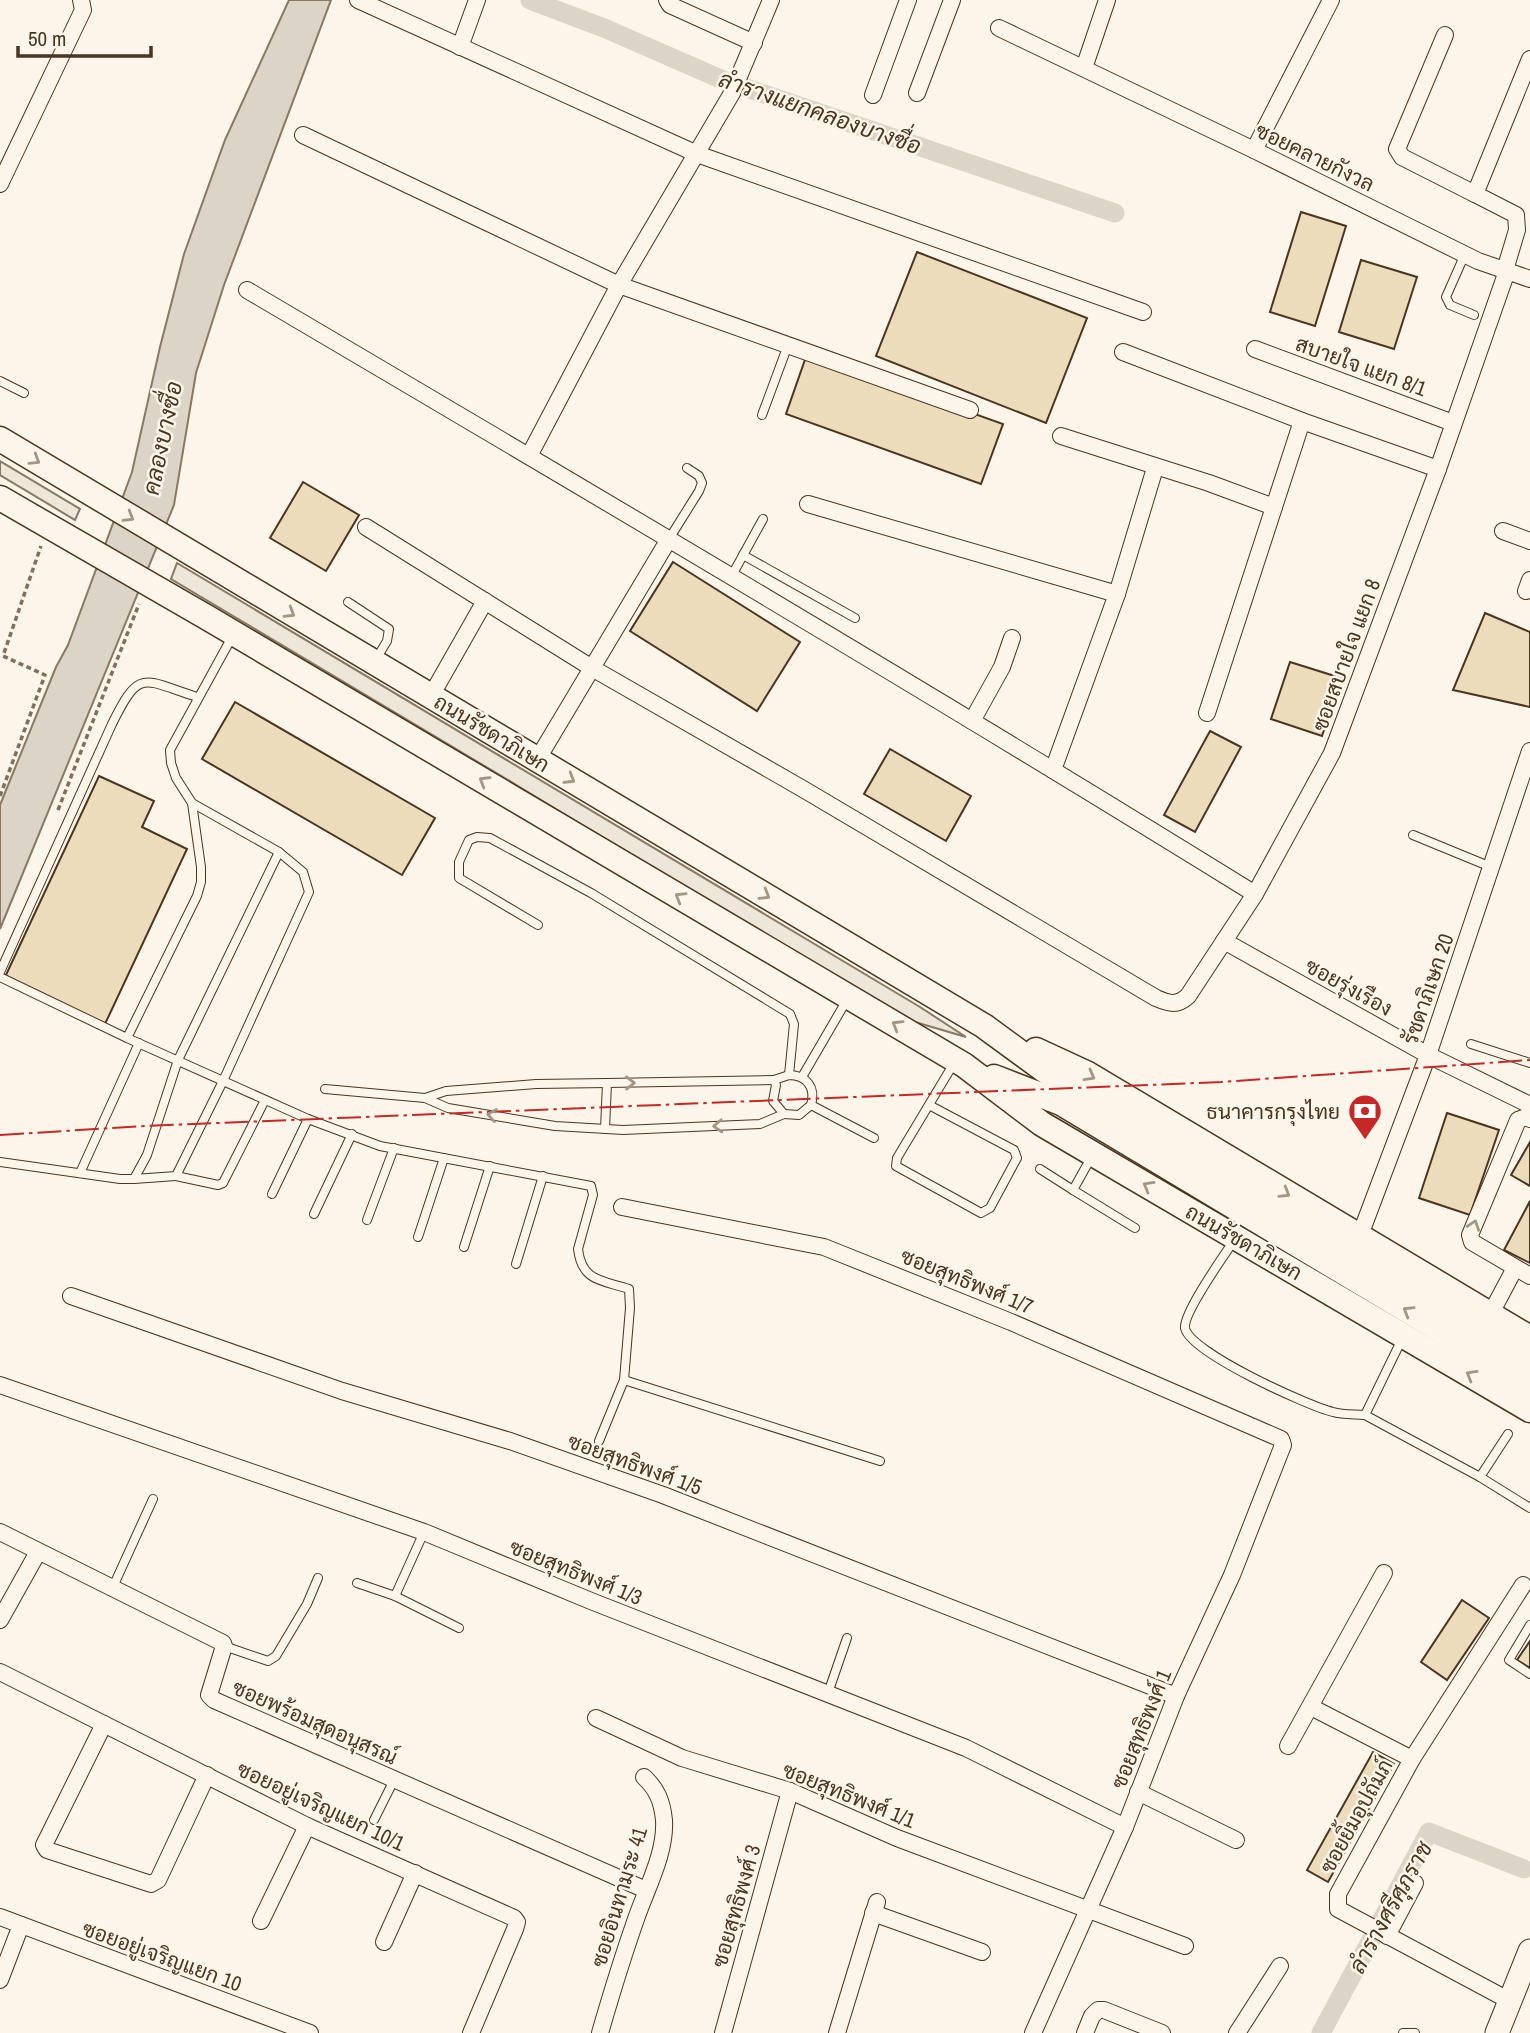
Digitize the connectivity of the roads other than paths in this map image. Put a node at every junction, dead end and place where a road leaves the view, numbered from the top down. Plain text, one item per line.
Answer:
1 (81, 0) edge
2 (358, 0) edge
3 (477, 0) edge
4 (667, 0) edge
5 (771, 0) edge
6 (908, 0) edge
7 (951, 0) edge
8 (1107, 0) edge
9 (1331, 0) edge
10 (999, 28) dead end
11 (1445, 36) dead end
12 (754, 43) junction
13 (460, 47) junction
14 (1530, 59) edge
15 (1084, 68) junction
16 (918, 93) dead end
17 (873, 95) dead end
18 (303, 135) dead end
19 (1254, 150) junction
20 (697, 154) junction
21 (0, 184) edge
22 (1475, 194) junction
23 (1523, 212) edge
24 (1465, 254) junction
25 (1506, 271) junction
26 (1530, 278) edge
27 (619, 285) junction
28 (247, 290) dead end
29 (1143, 312) dead end
30 (1474, 315) dead end
31 (788, 345) junction
32 (1255, 349) dead end
33 (1124, 352) dead end
34 (0, 381) edge
35 (24, 393) dead end
36 (970, 410) dead end
37 (762, 415) dead end
38 (1302, 421) junction
39 (1453, 423) junction
40 (1061, 436) dead end
41 (0, 439) edge
42 (529, 456) junction
43 (687, 468) dead end
44 (1155, 468) junction
45 (1437, 468) junction
46 (0, 498) edge
47 (808, 504) dead end
48 (1274, 507) junction
49 (763, 519) dead end
50 (366, 527) dead end
51 (1503, 531) dead end
52 (669, 539) junction
53 (1530, 541) edge
54 (743, 555) junction
55 (731, 577) junction
56 (1117, 594) junction
57 (485, 601) junction
58 (348, 602) dead end
59 (855, 618) dead end
60 (234, 634) junction
61 (1012, 638) dead end
62 (374, 663) junction
63 (592, 668) junction
64 (431, 696) junction
65 (197, 697) junction
66 (1207, 713) dead end
67 (972, 721) junction
68 (1530, 751) edge
69 (537, 760) junction
70 (1053, 770) junction
71 (192, 803) junction
72 (1413, 835) dead end
73 (279, 852) junction
74 (1491, 867) junction
75 (1255, 894) junction
76 (538, 925) dead end
77 (1224, 941) junction
78 (0, 974) edge
79 (849, 997) junction
80 (984, 1026) junction
81 (127, 1038) junction
82 (139, 1043) junction
83 (1471, 1044) dead end
84 (1428, 1055) junction
85 (178, 1060) junction
86 (960, 1062) junction
87 (1530, 1063) edge
88 (789, 1075) junction
89 (802, 1077) junction
90 (774, 1080) junction
91 (223, 1081) junction
92 (607, 1083) junction
93 (326, 1089) dead end
94 (425, 1098) junction
95 (265, 1100) junction
96 (811, 1105) junction
97 (929, 1105) junction
98 (1530, 1105) edge
99 (784, 1114) junction
100 (308, 1119) junction
101 (1530, 1119) edge
102 (605, 1129) junction
103 (352, 1134) junction
104 (874, 1138) dead end
105 (394, 1148) junction
106 (1094, 1154) junction
107 (444, 1158) junction
108 (0, 1162) edge
109 (490, 1166) junction
110 (1040, 1169) dead end
111 (80, 1173) junction
112 (176, 1176) junction
113 (543, 1176) junction
114 (134, 1179) junction
115 (1073, 1190) junction
116 (272, 1194) dead end
117 (622, 1207) dead end
118 (314, 1214) dead end
119 (367, 1220) dead end
120 (1135, 1228) dead end
121 (418, 1237) dead end
122 (1236, 1237) junction
123 (1359, 1238) junction
124 (464, 1248) dead end
125 (516, 1264) dead end
126 (1515, 1268) junction
127 (1530, 1276) edge
128 (71, 1296) dead end
129 (1490, 1315) junction
130 (1404, 1336) junction
131 (1530, 1338) edge
132 (1530, 1361) edge
133 (624, 1380) junction
134 (1530, 1384) edge
135 (0, 1385) edge
136 (1530, 1410) edge
137 (1366, 1415) junction
138 (1508, 1434) dead end
139 (1281, 1439) joint
140 (599, 1441) dead end
141 (880, 1461) dead end
142 (1480, 1477) junction
143 (153, 1499) dead end
144 (1530, 1508) edge
145 (0, 1532) edge
146 (424, 1532) junction
147 (38, 1552) junction
148 (1384, 1573) dead end
149 (318, 1578) dead end
150 (357, 1583) dead end
151 (1523, 1585) dead end
152 (112, 1589) junction
153 (395, 1596) junction
154 (0, 1620) edge
155 (1530, 1625) edge
156 (459, 1628) dead end
157 (847, 1638) dead end
158 (225, 1646) junction
159 (0, 1673) edge
160 (1530, 1674) edge
161 (828, 1693) junction
162 (1176, 1696) junction
163 (1311, 1707) junction
164 (596, 1718) dead end
165 (104, 1724) junction
166 (1288, 1746) dead end
167 (1412, 1759) junction
168 (207, 1775) junction
169 (644, 1777) dead end
170 (394, 1780) junction
171 (790, 1791) junction
172 (1138, 1792) junction
173 (374, 1820) dead end
174 (307, 1826) junction
175 (1125, 1827) junction
176 (1236, 1840) dead end
177 (415, 1873) junction
178 (1415, 1883) dead end
179 (646, 1890) junction
180 (1087, 1909) junction
181 (0, 1917) edge
182 (261, 1921) dead end
183 (21, 1925) junction
184 (1385, 1935) junction
185 (384, 1941) dead end
186 (1185, 1946) dead end
187 (982, 1952) dead end
188 (1529, 1957) edge
189 (1280, 1966) dead end
190 (0, 1980) edge
191 (1510, 2001) junction
192 (310, 2033) edge
193 (471, 2033) edge
194 (600, 2033) edge
195 (723, 2033) edge
196 (837, 2033) edge
197 (1033, 2033) edge
198 (1085, 2033) edge
199 (1163, 2033) edge
200 (1237, 2033) edge
201 (1403, 2033) edge
202 (1415, 2033) edge
203 (1497, 2033) edge

1 - 21 street
2 - 13 street
3 - 13 street
4 - 12 street
5 - 12 street
6 - 17 street
7 - 16 street
8 - 15 street
9 - 19 street
10 - 15 street, ซอยคลายกังวล
11 - 22 street
12 - 20 street
13 - 20 street
14 - 22 street
15 - 19 street, ซอยคลายกังวล
18 - 27 street
19 - 24 street, ซอยคลายกังวล
20 - 27 street
20 - 29 street
22 - 23 street
23 - 25 street, ซอยสบายใจ แยก 8
24 - 25 street, ซอยคลายกังวล
24 - 30 lane
25 - 26 street, ซอยคลายกังวล
25 - 39 street, ซอยสบายใจ แยก 8
27 - 31 street
27 - 42 street
28 - 42 street
31 - 36 street
31 - 37 lane
32 - 39 street, สบายใจ แยก 8/1
33 - 38 street
34 - 35 lane
38 - 45 street
38 - 48 street
39 - 45 street, ซอยสบายใจ แยก 8
40 - 44 street
41 -> 62 main road, ถนนรัชดาภิเษก
42 - 52 street
43 - 52 lane
44 - 48 street
44 - 56 street
45 - 75 street, ซอยสบายใจ แยก 8
46 - 60 main road, ถนนรัชดาภิเษก
47 - 56 street
48 - 66 street
49 - 54 lane
50 - 57 street
51 - 53 street
52 - 55 street
52 - 63 street
54 - 55 lane
54 - 59 lane
55 - 67 street
56 - 70 street
57 - 63 street
57 - 64 street
58 - 62 lane
60 - 65 lane
79 -> 60 main road, ถนนรัชดาภิเษก
61 - 67 street
62 - 64 main road, ถนนรัชดาภิเษก
63 - 69 street
63 - 77 street, ซอยสบายใจ แยก 8
64 - 69 main road, ถนนรัชดาภิเษก
65 - 71 lane
65 - 78 lane
67 - 70 street
68 - 74 street, รัชดาภิเษก 20
69 -> 80 main road, ถนนรัชดาภิเษก
70 - 75 street
71 - 73 lane
71 - 81 lane
72 - 74 lane
73 - 85 lane
73 - 91 lane
74 - 84 street, รัชดาภิเษก 20
75 - 77 street, ซอยสบายใจ แยก 8
76 - 88 lane
77 - 84 street, ซอยรุ่งเรือง
78 - 81 lane
86 -> 79 main road, ถนนรัชดาภิเษก
79 - 89 lane
80 -> 123 main road, ถนนรัชดาภิเษก
80 - 132 main road, ถนนรัชดาภิเษก
81 - 82 lane
82 - 85 lane
82 - 111 lane
83 - 87 lane
84 - 98 street, ซอยรุ่งเรือง
84 - 123 street, รัชดาภิเษก 20
85 - 91 lane
85 - 114 lane
86 - 97 lane
86 - 106 main road, ถนนรัชดาภิเษก
134 -> 86 main road, ถนนรัชดาภิเษก
88 - 89 lane
88 - 90 lane
89 - 96 lane
92 -> 90 lane
90 - 99 lane
91 - 95 lane
91 - 112 lane
92 - 94 lane
92 - 102 lane
93 - 94 lane
102 -> 94 lane
95 - 100 lane
95 - 112 lane
96 - 99 lane
96 - 104 lane
97 - 97 lane
99 -> 102 lane
100 - 103 lane
100 - 116 lane
126 -> 101 street
103 - 105 lane
103 - 118 lane
105 - 107 lane
105 - 119 lane
106 - 115 lane
122 -> 106 main road, ถนนรัชดาภิเษก
107 - 109 lane
107 - 121 lane
108 - 111 lane
109 - 113 lane
109 - 124 lane
110 - 115 lane
111 - 114 lane
112 - 114 lane
113 - 125 lane
113 - 133 lane
115 - 120 lane
117 - 139 street, ซอยสุทธิพงศ์ 1/7
122 - 130 main road, ถนนรัชดาภิเษก
122 - 137 lane
123 - 129 main road, ถนนรัชดาภิเษก
126 - 127 street
126 - 129 street
128 - 162 street, ซอยสุทธิพงศ์ 1/5
129 - 131 main road, ถนนรัชดาภิเษก
136 -> 130 main road, ถนนรัชดาภิเษก
130 - 137 lane
133 - 140 lane
133 - 141 lane
135 - 146 street, ซอยสุทธิพงศ์ 1/3
137 - 142 lane
138 - 142 lane
139 - 162 street, ซอยสุทธิพงศ์ 1
142 - 144 lane
143 - 152 lane
145 - 147 street
146 - 153 lane
146 - 161 street, ซอยสุทธิพงศ์ 1/3
147 - 152 street
147 - 154 street
148 - 163 street
149 - 158 lane
150 - 153 lane
151 - 167 street, ซอยยิ้มอุปถัมภ์
152 - 158 street
153 - 156 lane
155 - 160 lane
157 - 161 lane
158 - 170 street, ซอยพร้อมสุดอนุสรณ์
159 - 165 street, ซอยอยู่เจริญแยก 10/1
161 - 175 street, ซอยสุทธิพงศ์ 1/3
162 - 172 street, ซอยสุทธิพงศ์ 1
163 - 166 street
163 - 167 street, ซอยยิ้มอุปถัมภ์
164 - 171 street, ซอยสุทธิพงศ์ 1/1
165 - 168 street, ซอยอยู่เจริญแยก 10/1
165 - 168 street
167 - 184 street, ซอยยิ้มอุปถัมภ์
168 - 174 street, ซอยอยู่เจริญแยก 10/1
169 - 179 street, ซอยอินทามระ 41
170 - 173 lane
170 - 179 street, ซอยพร้อมสุดอนุสรณ์
171 - 180 street, ซอยสุทธิพงศ์ 1/1
171 - 195 street, ซอยสุทธิพงศ์ 3
172 - 175 street, ซอยสุทธิพงศ์ 1
172 - 176 street
174 - 177 street, ซอยอยู่เจริญแยก 10/1
174 - 182 street
175 - 180 street, ซอยสุทธิพงศ์ 1
177 - 185 street
177 - 193 street, ซอยอยู่เจริญแยก 10/1
178 - 184 street
179 - 194 street, ซอยอินทามระ 41
180 - 186 street, ซอยสุทธิพงศ์ 1/1
180 - 197 street, ซอยสุทธิพงศ์ 1
181 - 183 street, ซอยอยู่เจริญแยก 10
183 - 190 street
183 - 192 street, ซอยอยู่เจริญแยก 10
184 - 191 street, ซอยยิ้มอุปถัมภ์
187 - 196 street
188 - 191 main road
189 - 200 street
191 - 203 main road
198 - 199 street
201 - 202 lane

